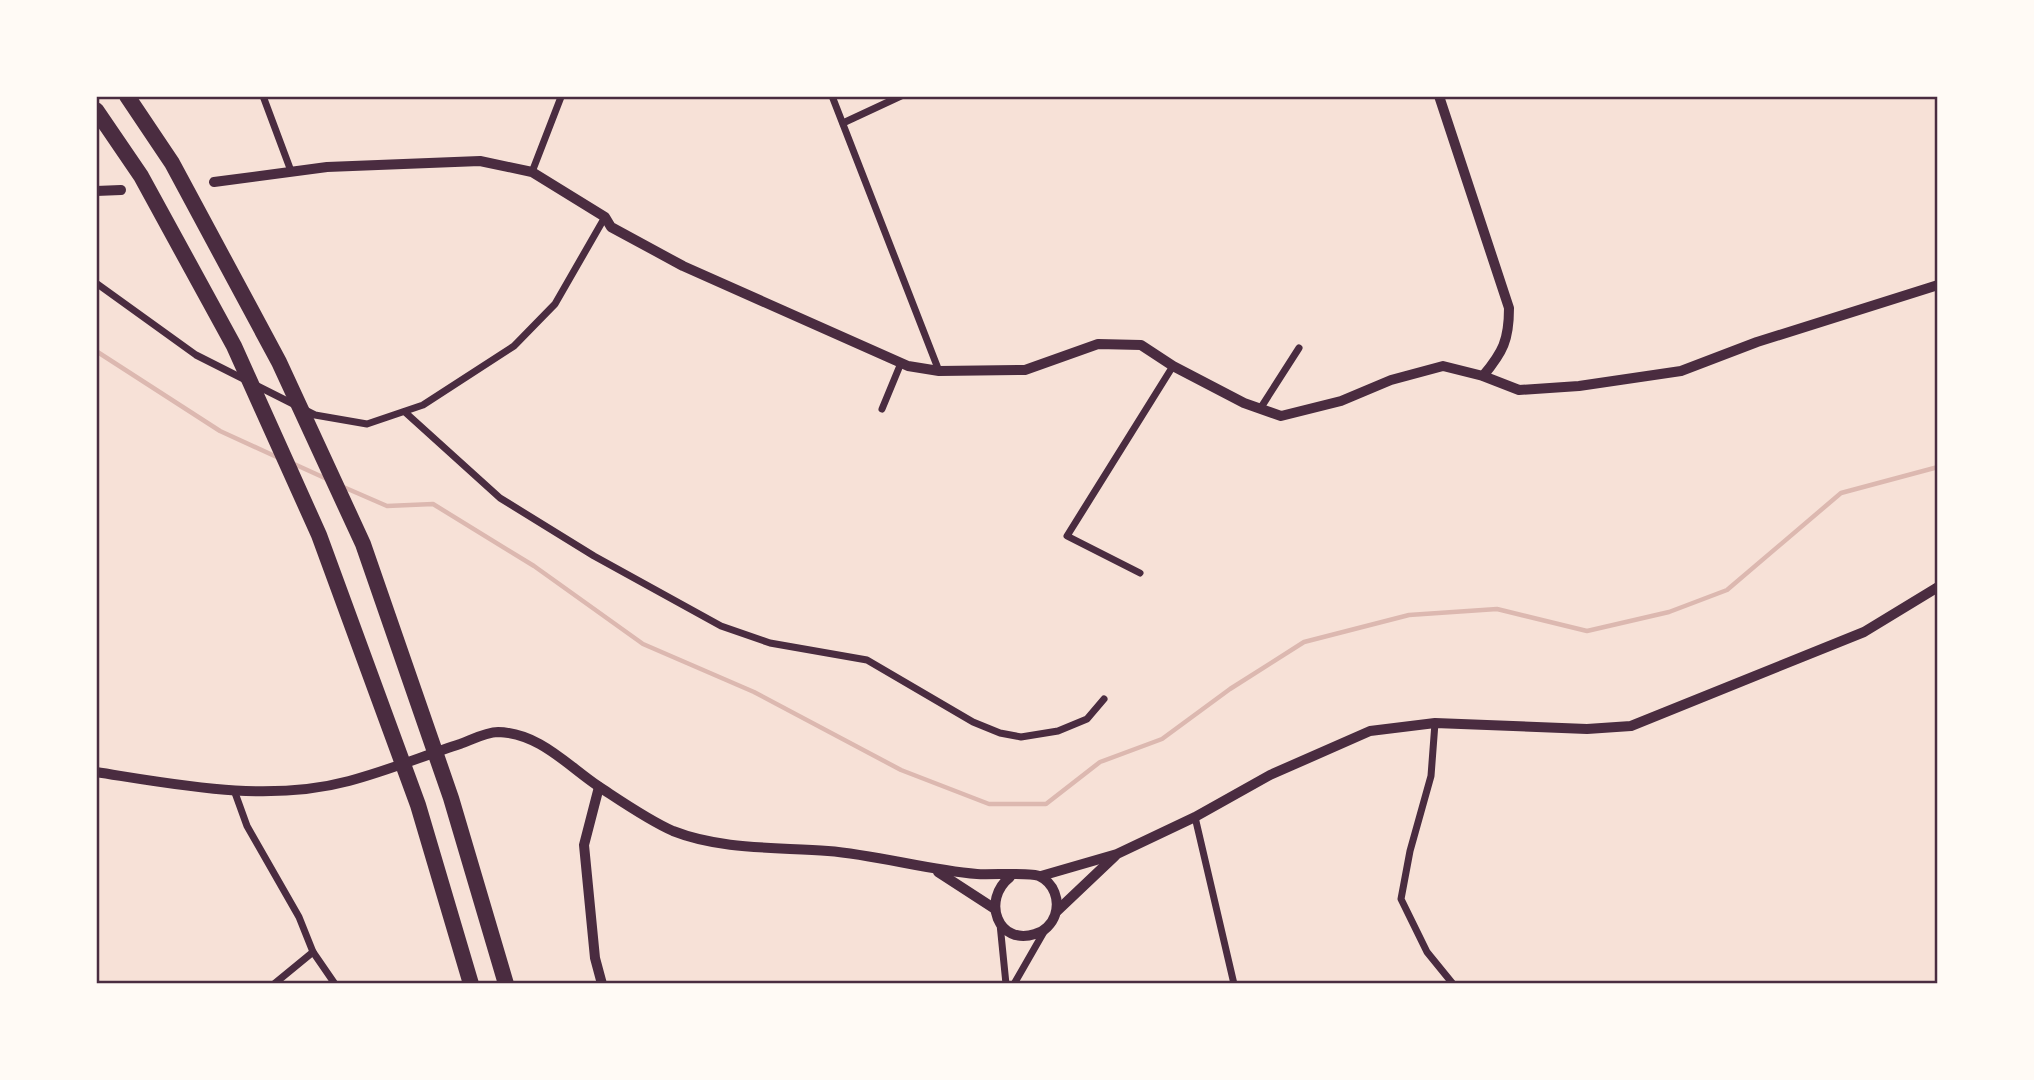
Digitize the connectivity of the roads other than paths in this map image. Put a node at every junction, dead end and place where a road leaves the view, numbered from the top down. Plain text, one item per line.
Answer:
1 (127, 96) edge
2 (263, 96) edge
3 (832, 96) edge
4 (901, 96) edge
5 (1439, 96) edge
6 (561, 97) edge
7 (96, 110) edge
8 (843, 123) junction
9 (291, 172) junction
10 (532, 172) junction
11 (214, 182) dead end
12 (121, 190) dead end
13 (96, 191) edge
14 (605, 217) junction
15 (96, 283) edge
16 (1938, 285) edge
17 (1299, 348) dead end
18 (901, 363) junction
19 (1173, 366) junction
20 (939, 371) junction
21 (1483, 376) junction
22 (882, 409) dead end
23 (1260, 409) junction
24 (406, 413) junction
25 (1140, 573) dead end
26 (1938, 587) edge
27 (1104, 699) dead end
28 (1435, 723) junction
29 (96, 772) edge
30 (599, 787) junction
31 (234, 790) junction
32 (1195, 817) junction
33 (1117, 854) junction
34 (936, 871) junction
35 (1041, 876) junction
36 (1010, 877) junction
37 (995, 908) junction
38 (1057, 911) junction
39 (1000, 923) junction
40 (1046, 929) junction
41 (313, 952) junction
42 (274, 984) edge
43 (335, 984) edge
44 (471, 984) edge
45 (506, 984) edge
46 (602, 984) edge
47 (1006, 984) edge
48 (1014, 984) edge
49 (1234, 984) edge
50 (1452, 984) edge

1 - 45 highway
2 - 9 street
3 - 8 street
4 - 8 street
5 - 21 street
6 - 10 street
7 - 44 highway
8 - 20 street
9 - 10 street
9 - 11 street
10 - 14 street
12 - 13 street
14 - 18 street
14 - 24 street
15 - 24 street
16 - 21 street
17 - 23 street
18 - 20 street
18 - 22 street
19 - 20 street
19 - 23 street
19 - 25 street
21 - 23 street
24 - 27 street
26 - 28 street
28 - 32 street
28 - 50 street
29 - 31 street
30 - 31 street
30 - 34 street
30 - 46 street
31 - 41 street
32 - 33 street
32 - 49 street
33 - 35 street
33 - 38 street
34 - 36 street
34 - 37 street
35 - 36 street
35 - 38 street
36 - 37 street
37 - 39 street
38 - 40 street
39 - 40 street
39 - 47 street
40 - 48 street
41 - 42 street
41 - 43 street

